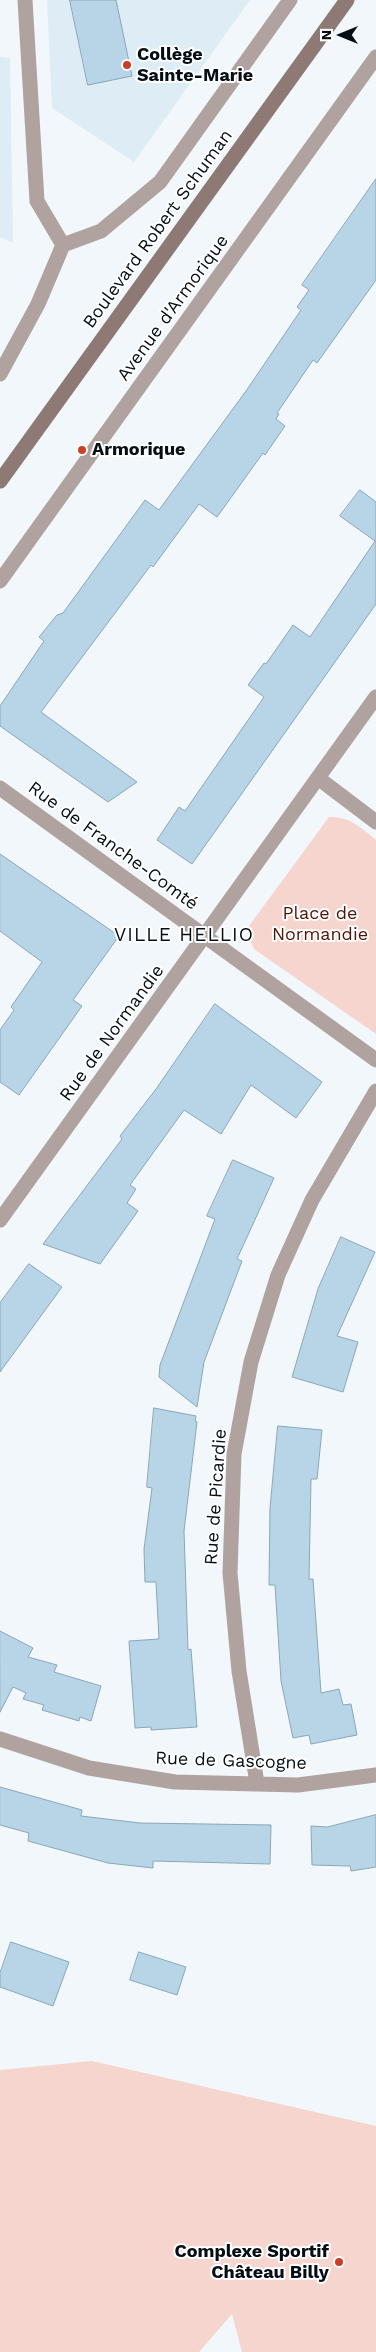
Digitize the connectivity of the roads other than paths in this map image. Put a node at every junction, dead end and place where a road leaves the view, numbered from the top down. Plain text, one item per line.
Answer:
1 (25, 0) edge
2 (290, 0) edge
3 (347, 0) edge
4 (376, 57) edge
5 (63, 245) junction
6 (0, 374) edge
7 (0, 481) edge
8 (0, 581) edge
9 (376, 697) edge
10 (318, 778) junction
11 (0, 788) edge
12 (376, 822) edge
13 (205, 936) junction
14 (376, 1060) edge
15 (376, 1091) edge
16 (0, 1220) edge
17 (0, 1740) edge
18 (376, 1775) edge
19 (257, 1783) junction

1 - 5 street
2 - 5 street
3 - 7 main road, Boulevard Robert Schuman
4 - 8 street, Avenue d'Armorique
5 - 6 street
9 - 10 street, Rue de Normandie
10 - 12 street
10 - 13 street, Rue de Normandie
11 - 13 street, Rue de Franche-Comté
13 - 14 street
13 - 16 street, Rue de Normandie
15 - 19 street, Rue de Picardie
17 - 19 street, Rue de Gascogne
18 - 19 street, Rue de Gascogne

